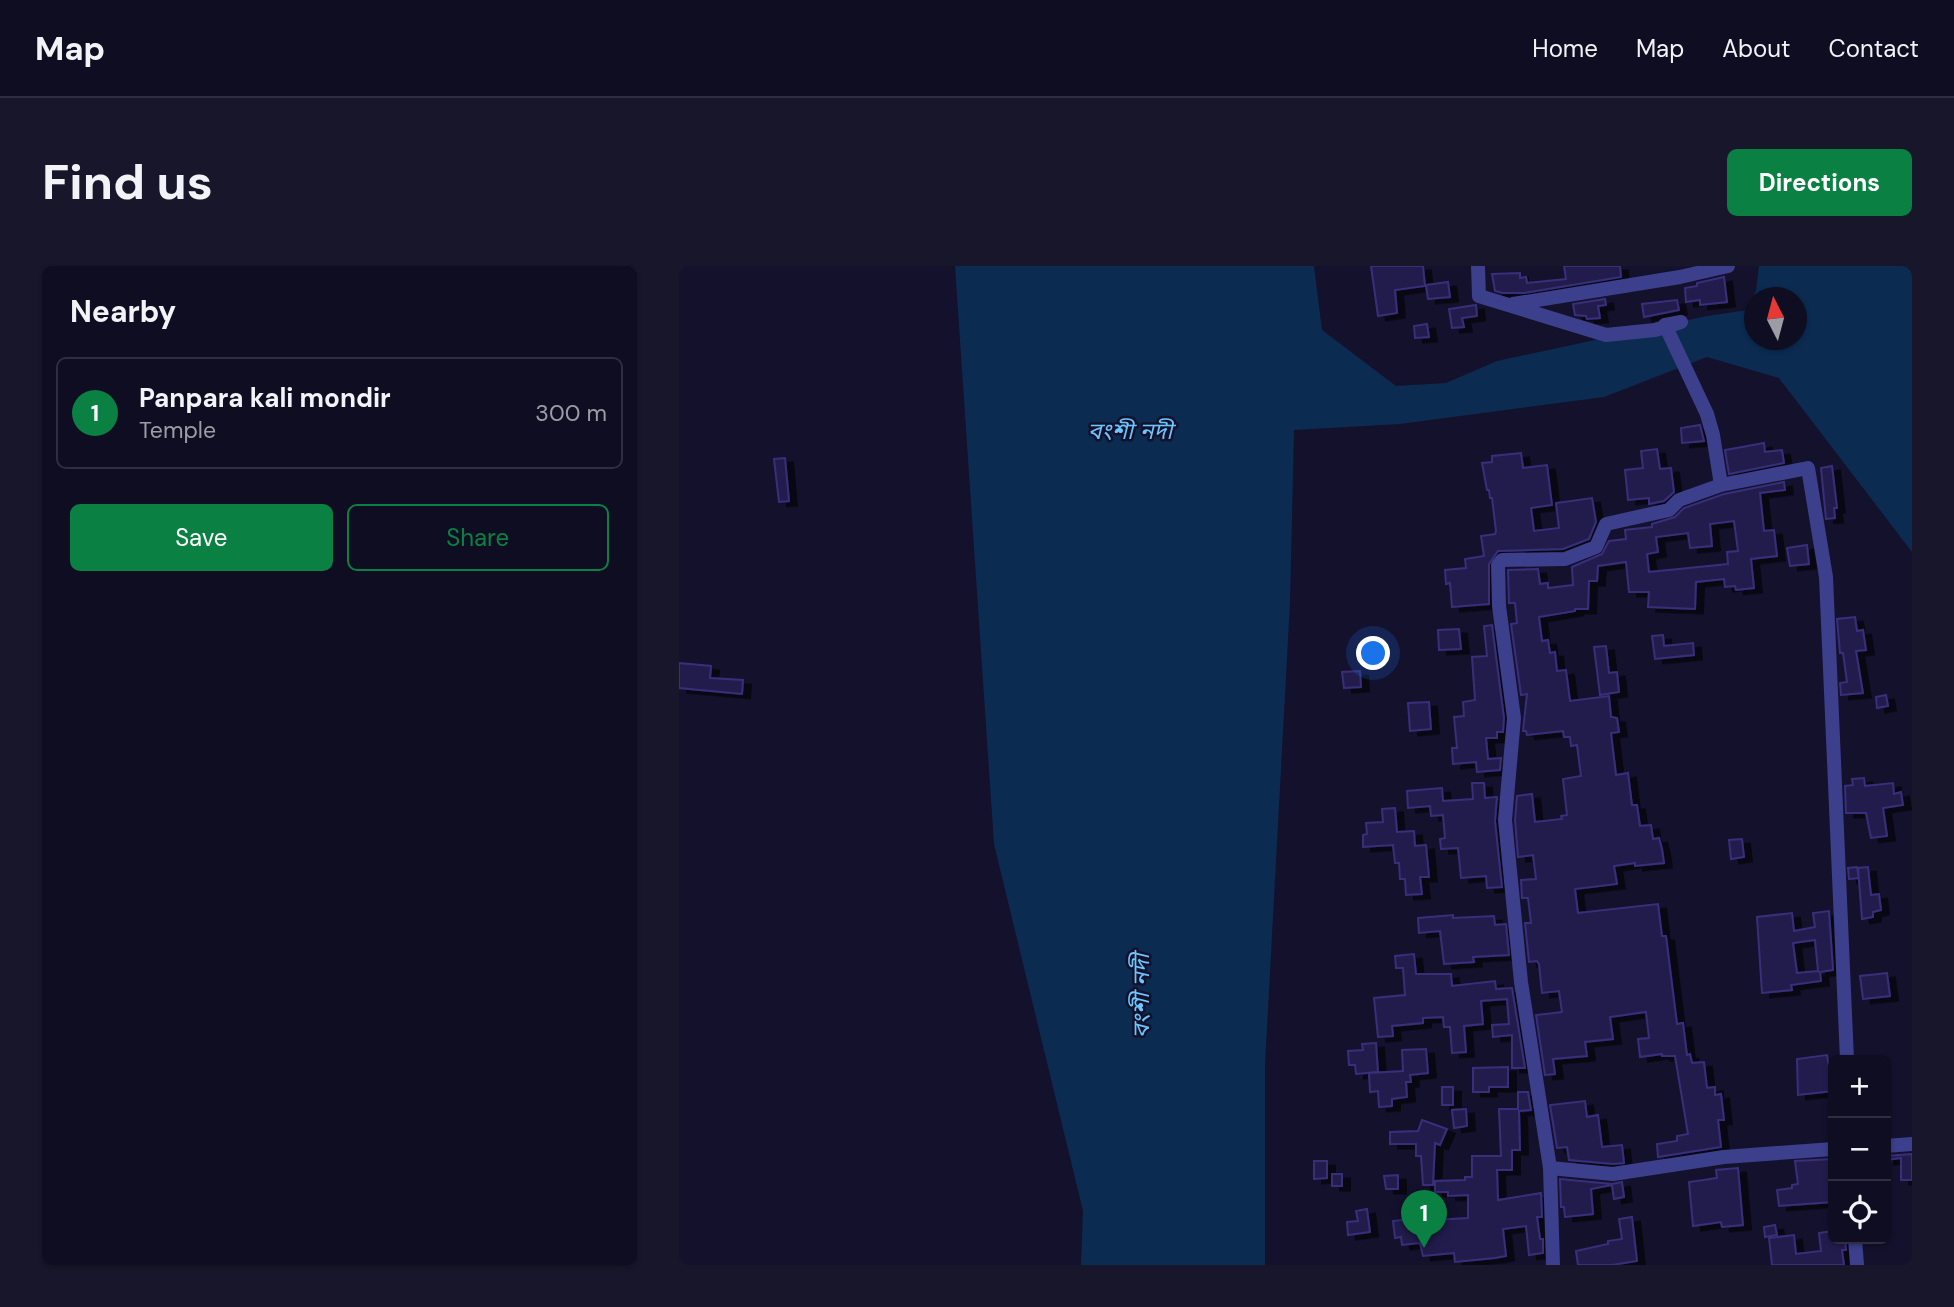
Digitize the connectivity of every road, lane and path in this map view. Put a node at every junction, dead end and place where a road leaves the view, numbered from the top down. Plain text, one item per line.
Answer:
1 (1478, 266) edge
2 (1728, 266) edge
3 (1512, 304) junction
4 (1721, 485) junction
5 (1847, 1055) edge
6 (1912, 1144) edge
7 (1891, 1146) edge
8 (1828, 1149) edge
9 (1550, 1168) junction
10 (1856, 1244) edge
11 (1553, 1265) edge
12 (1857, 1265) edge

1 - 3 street
2 - 3 street
3 - 4 street, bridge
4 - 5 street
4 - 9 street
6 - 7 street
8 - 9 street
9 - 11 street
10 - 12 street

